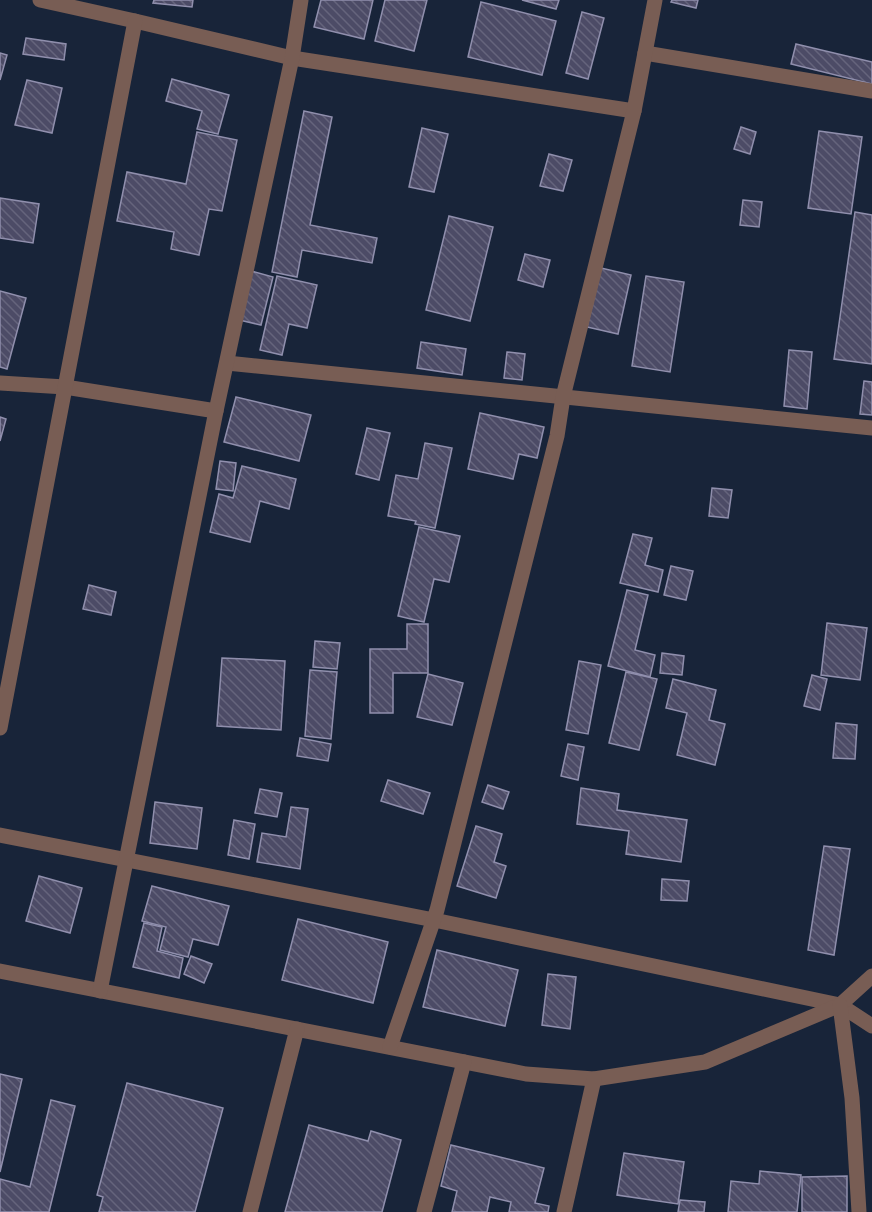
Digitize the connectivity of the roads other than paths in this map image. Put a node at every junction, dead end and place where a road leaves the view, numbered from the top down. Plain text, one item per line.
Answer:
1 (40, 0) edge
2 (301, 0) edge
3 (656, 0) edge
4 (135, 21) junction
5 (645, 53) junction
6 (292, 58) junction
7 (872, 91) edge
8 (634, 111) junction
9 (227, 363) junction
10 (0, 383) edge
11 (65, 387) junction
12 (563, 397) junction
13 (216, 411) junction
14 (872, 428) edge
15 (0, 728) edge
16 (0, 836) edge
17 (126, 860) junction
18 (434, 920) junction
19 (0, 971) edge
20 (872, 976) edge
21 (100, 991) junction
22 (840, 1005) junction
23 (872, 1026) edge
24 (297, 1029) junction
25 (390, 1047) junction
26 (464, 1062) junction
27 (594, 1078) junction
28 (250, 1212) edge
29 (424, 1212) edge
30 (564, 1212) edge
31 (859, 1212) edge

1 - 4 street
2 - 6 street
3 - 5 street
4 - 6 street
4 - 11 street
5 - 7 street
5 - 8 street
6 - 8 street
6 - 9 street
8 - 12 street
9 - 12 street
9 - 13 street
10 - 11 street
11 - 13 street
11 - 15 street
12 - 14 street
12 - 18 street
13 - 17 street
16 - 17 street
17 - 18 street
17 - 21 street
18 - 22 street
18 - 25 street
19 - 21 street
20 - 22 street
21 - 24 street
22 - 23 street
22 - 27 street
22 - 31 street
24 - 25 street
24 - 28 street
25 - 26 street
26 - 27 street
26 - 29 street
27 - 30 street

